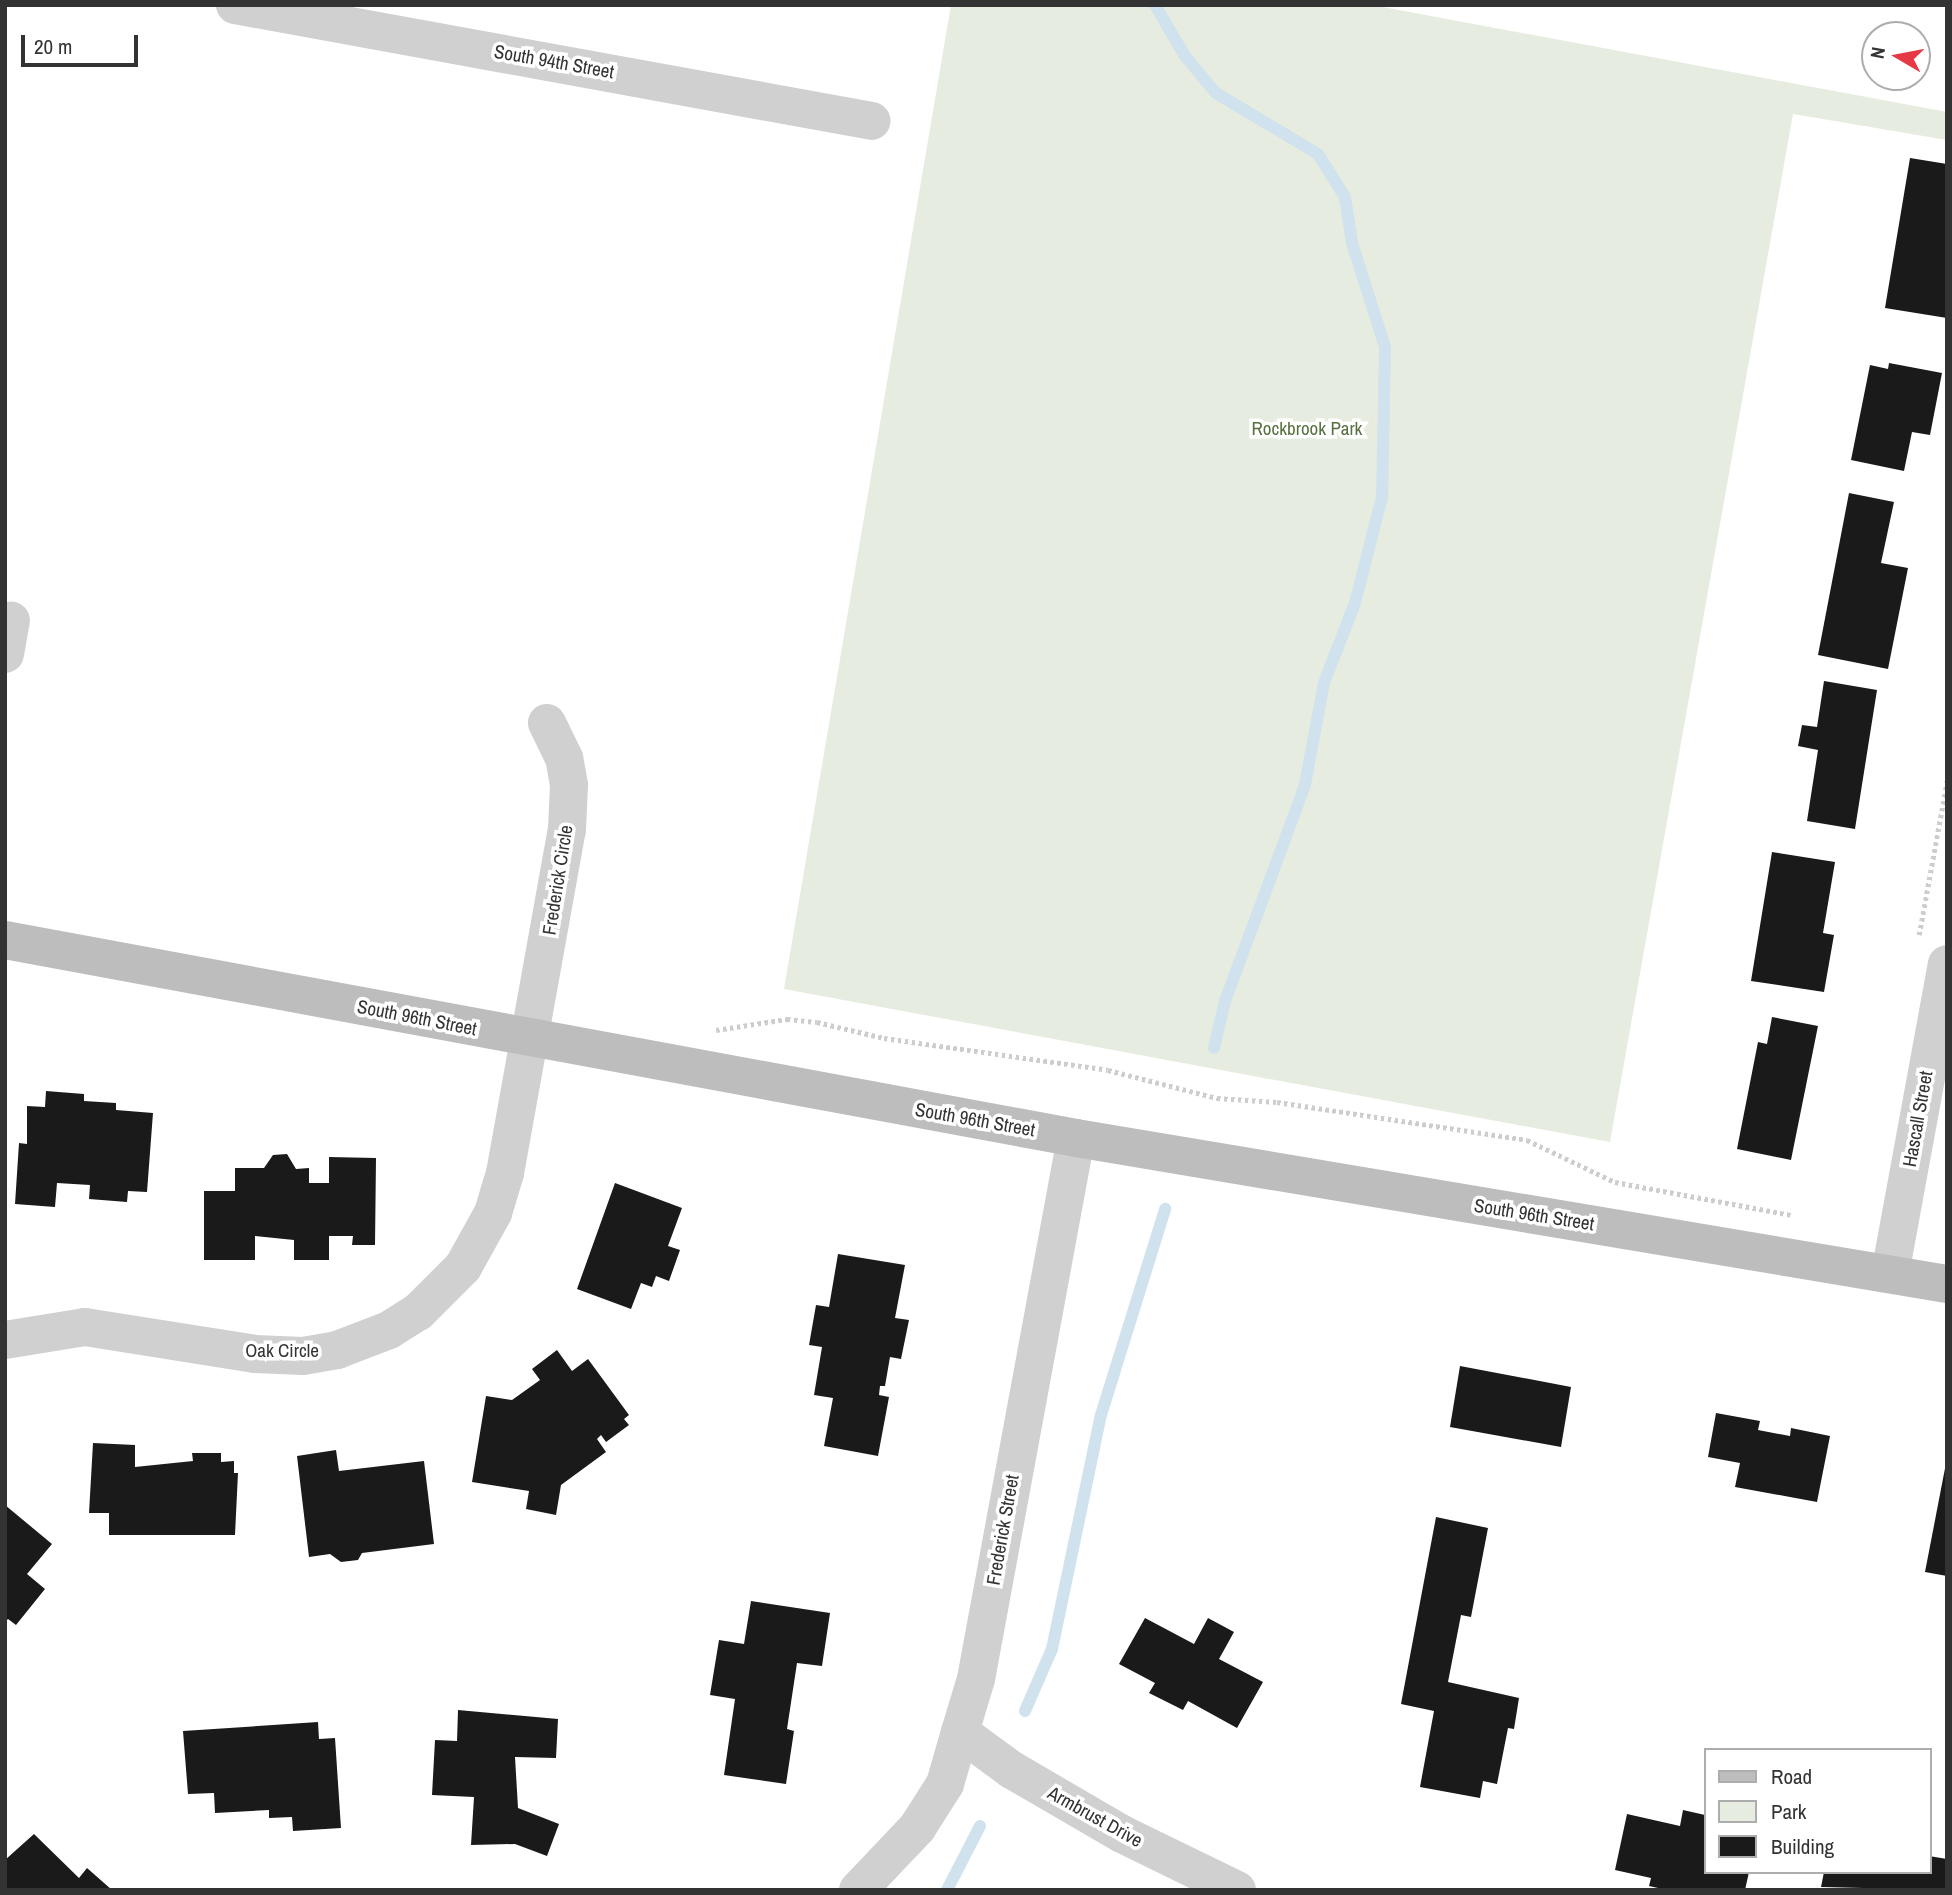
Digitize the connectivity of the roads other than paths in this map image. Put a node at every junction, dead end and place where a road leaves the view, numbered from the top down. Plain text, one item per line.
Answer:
1 (235, 5) edge
2 (872, 121) dead end
3 (547, 723) dead end
4 (5, 940) edge
5 (1947, 964) edge
6 (530, 1039) junction
7 (1076, 1138) junction
8 (1890, 1274) junction
9 (1947, 1284) edge
10 (5, 1340) edge
11 (960, 1732) junction
12 (858, 1890) edge
13 (1237, 1890) edge

1 - 2 street, South 94th Street
3 - 6 street, Frederick Circle
4 - 6 street, South 96th Street
5 - 8 street, Hascall Street
6 - 7 street, South 96th Street
6 - 10 street, Oak Circle
7 - 8 street, South 96th Street
7 - 11 street, Frederick Street
8 - 9 street, South 96th Street
11 - 12 street, Frederick Street
11 - 13 street, Armbrust Drive

